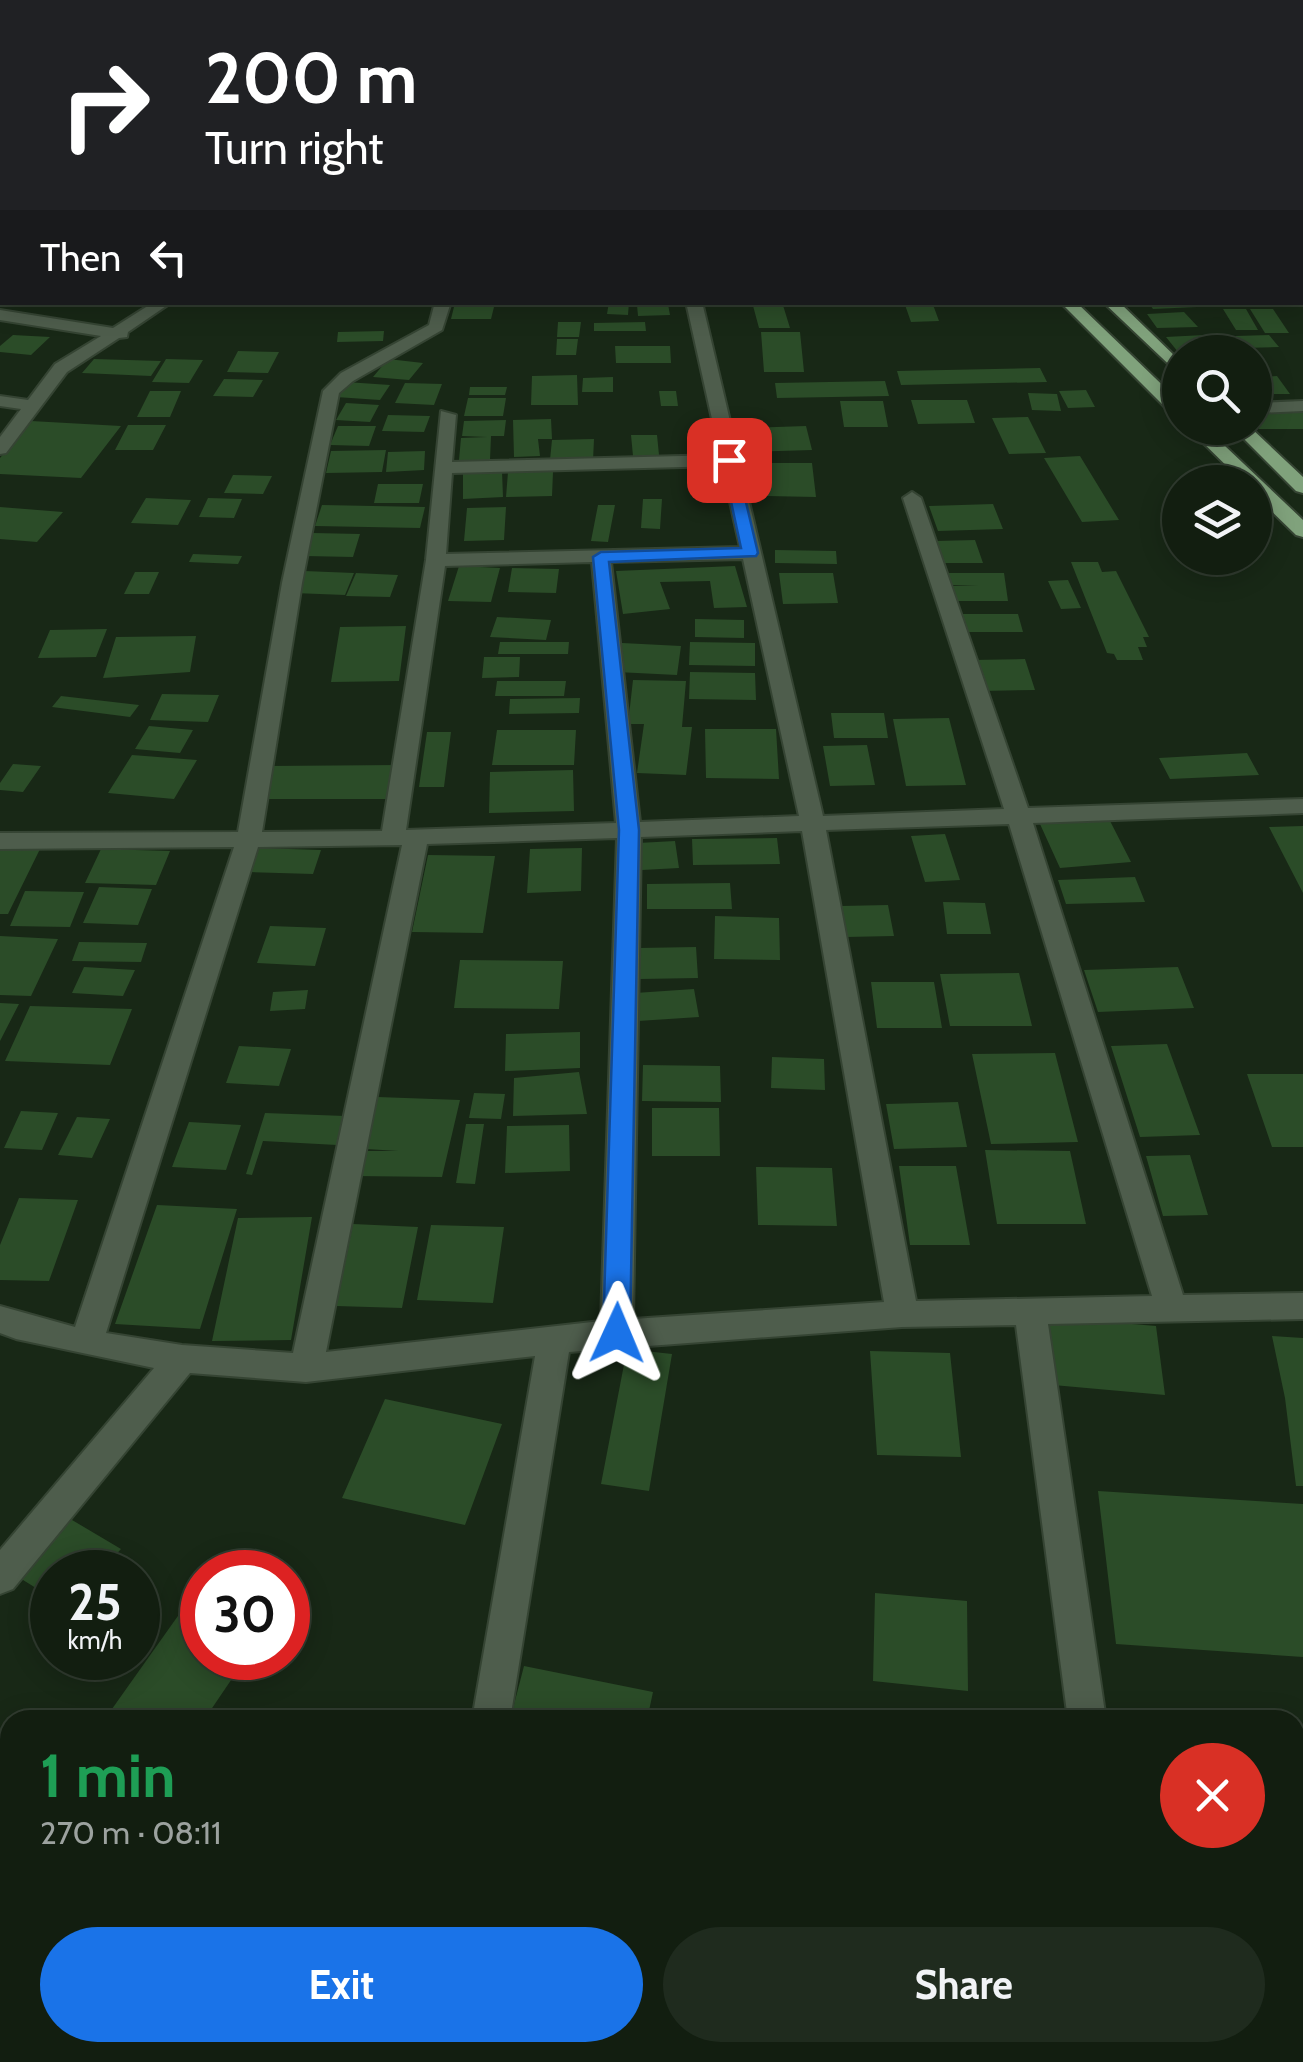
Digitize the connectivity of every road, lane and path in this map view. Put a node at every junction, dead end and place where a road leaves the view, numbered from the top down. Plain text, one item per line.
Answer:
1 (1175, 0) edge
2 (1193, 0) edge
3 (161, 305) edge
4 (443, 305) edge
5 (695, 305) edge
6 (1070, 305) edge
7 (1113, 305) edge
8 (0, 314) edge
9 (121, 334) junction
10 (1162, 353) edge
11 (1162, 394) edge
12 (0, 401) edge
13 (33, 406) junction
14 (1303, 406) edge
15 (1272, 407) edge
16 (447, 415) dead end
17 (1214, 445) edge
18 (1258, 445) edge
19 (0, 448) edge
20 (729, 460) junction
21 (1234, 465) edge
22 (443, 468) junction
23 (1303, 487) edge
24 (912, 498) dead end
25 (1272, 501) edge
26 (1303, 531) edge
27 (750, 553) junction
28 (601, 557) junction
29 (436, 560) junction
30 (1303, 806) edge
31 (1019, 817) junction
32 (813, 824) junction
33 (629, 830) junction
34 (404, 837) junction
35 (249, 838) junction
36 (0, 841) edge
37 (1303, 1306) edge
38 (1172, 1310) junction
39 (1030, 1311) junction
40 (902, 1314) junction
41 (0, 1319) edge
42 (617, 1333) junction
43 (554, 1343) junction
44 (86, 1344) junction
45 (182, 1359) junction
46 (306, 1368) junction
47 (0, 1577) edge
48 (493, 1710) edge
49 (1086, 1710) edge

1 - 2 street
3 - 9 street
4 - 35 street
5 - 20 street
6 - 11 highway
7 - 10 highway
8 - 9 street
9 - 13 street
12 - 13 street
13 - 19 street
14 - 15 street
16 - 22 street
17 - 21 highway
18 - 23 highway
20 - 22 street
20 - 27 street
22 - 29 street
24 - 31 street
25 - 26 highway
27 - 28 street
27 - 32 street
28 - 29 street
28 - 33 street
29 - 34 street
30 - 31 street
31 - 32 street
31 - 38 street
32 - 33 street
32 - 40 street
33 - 34 street
33 - 42 street
34 - 35 street
34 - 46 street
35 - 36 street
35 - 44 street
37 - 38 street
38 - 39 street
39 - 40 street
39 - 49 street
40 - 42 street
41 - 44 street
42 - 43 street
43 - 46 street
43 - 48 street
44 - 45 street
45 - 46 street
45 - 47 street

